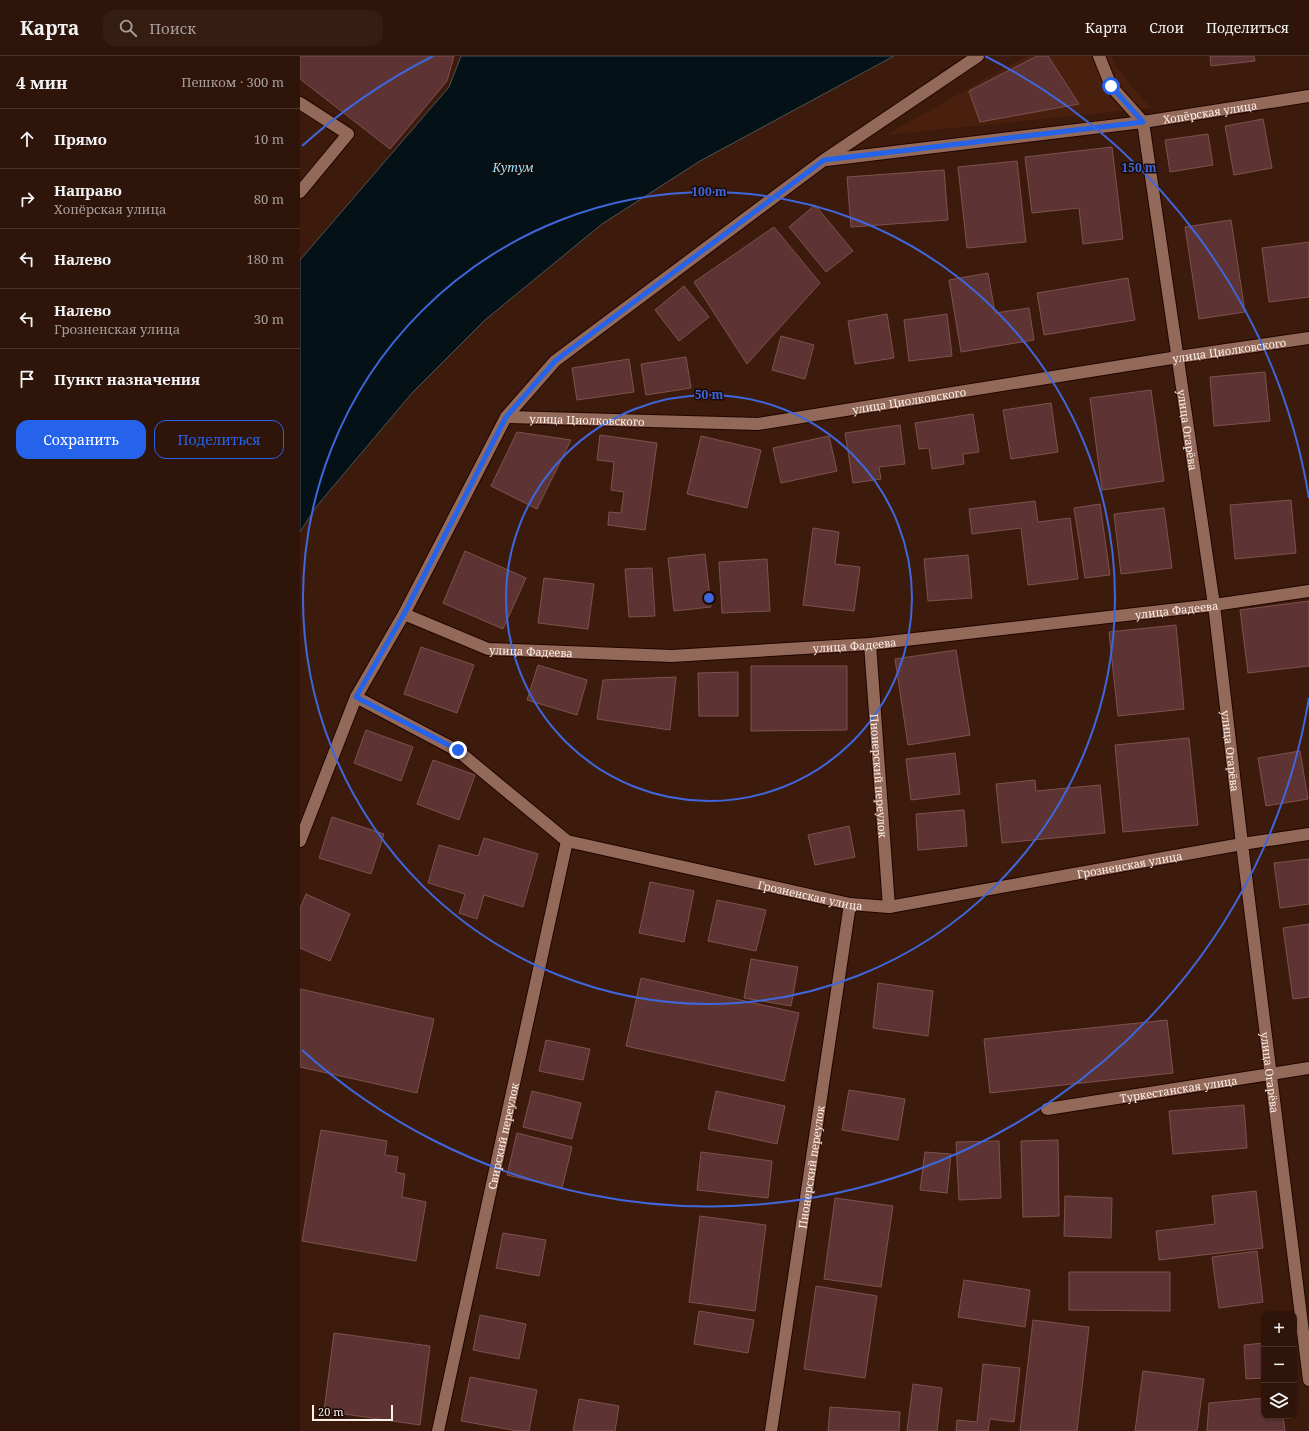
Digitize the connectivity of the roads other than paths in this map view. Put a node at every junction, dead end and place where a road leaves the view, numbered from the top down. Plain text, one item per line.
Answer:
1 (978, 56) edge
2 (1099, 56) edge
3 (1309, 96) edge
4 (300, 103) edge
5 (1143, 122) junction
6 (824, 160) junction
7 (300, 192) edge
8 (1309, 338) edge
9 (1178, 357) junction
10 (506, 417) junction
11 (1309, 591) edge
12 (1214, 605) junction
13 (404, 614) junction
14 (870, 644) junction
15 (356, 697) junction
16 (1309, 834) edge
17 (300, 841) edge
18 (568, 841) junction
19 (1242, 844) junction
20 (850, 904) junction
21 (889, 907) junction
22 (1309, 1068) edge
23 (1271, 1074) junction
24 (1047, 1109) dead end
25 (1309, 1380) edge
26 (438, 1431) edge
27 (771, 1431) edge

1 - 6 street
2 - 5 street
3 - 5 street, Хопёрская улица
4 - 7 street
5 - 6 street, Хопёрская улица
5 - 9 street, улица Огарёва
6 - 10 street
8 - 9 street, улица Циолковского
9 - 10 street, улица Циолковского
9 - 12 street, улица Огарёва
10 - 13 street
11 - 12 street, улица Фадеева
12 - 14 street, улица Фадеева
12 - 19 street, улица Огарёва
13 - 14 street, улица Фадеева
13 - 15 street
14 - 21 street, Пионерский переулок
15 - 17 street
15 - 18 street, Грозненская улица
16 - 19 street, Грозненская улица
18 - 20 street, Грозненская улица
18 - 26 street, Свирский переулок
19 - 21 street, Грозненская улица
19 - 23 street, улица Огарёва
20 - 21 street, Грозненская улица
20 - 27 street, Пионерский переулок
22 - 23 street, Туркестанская улица
23 - 24 street, Туркестанская улица
23 - 25 street, улица Огарёва

